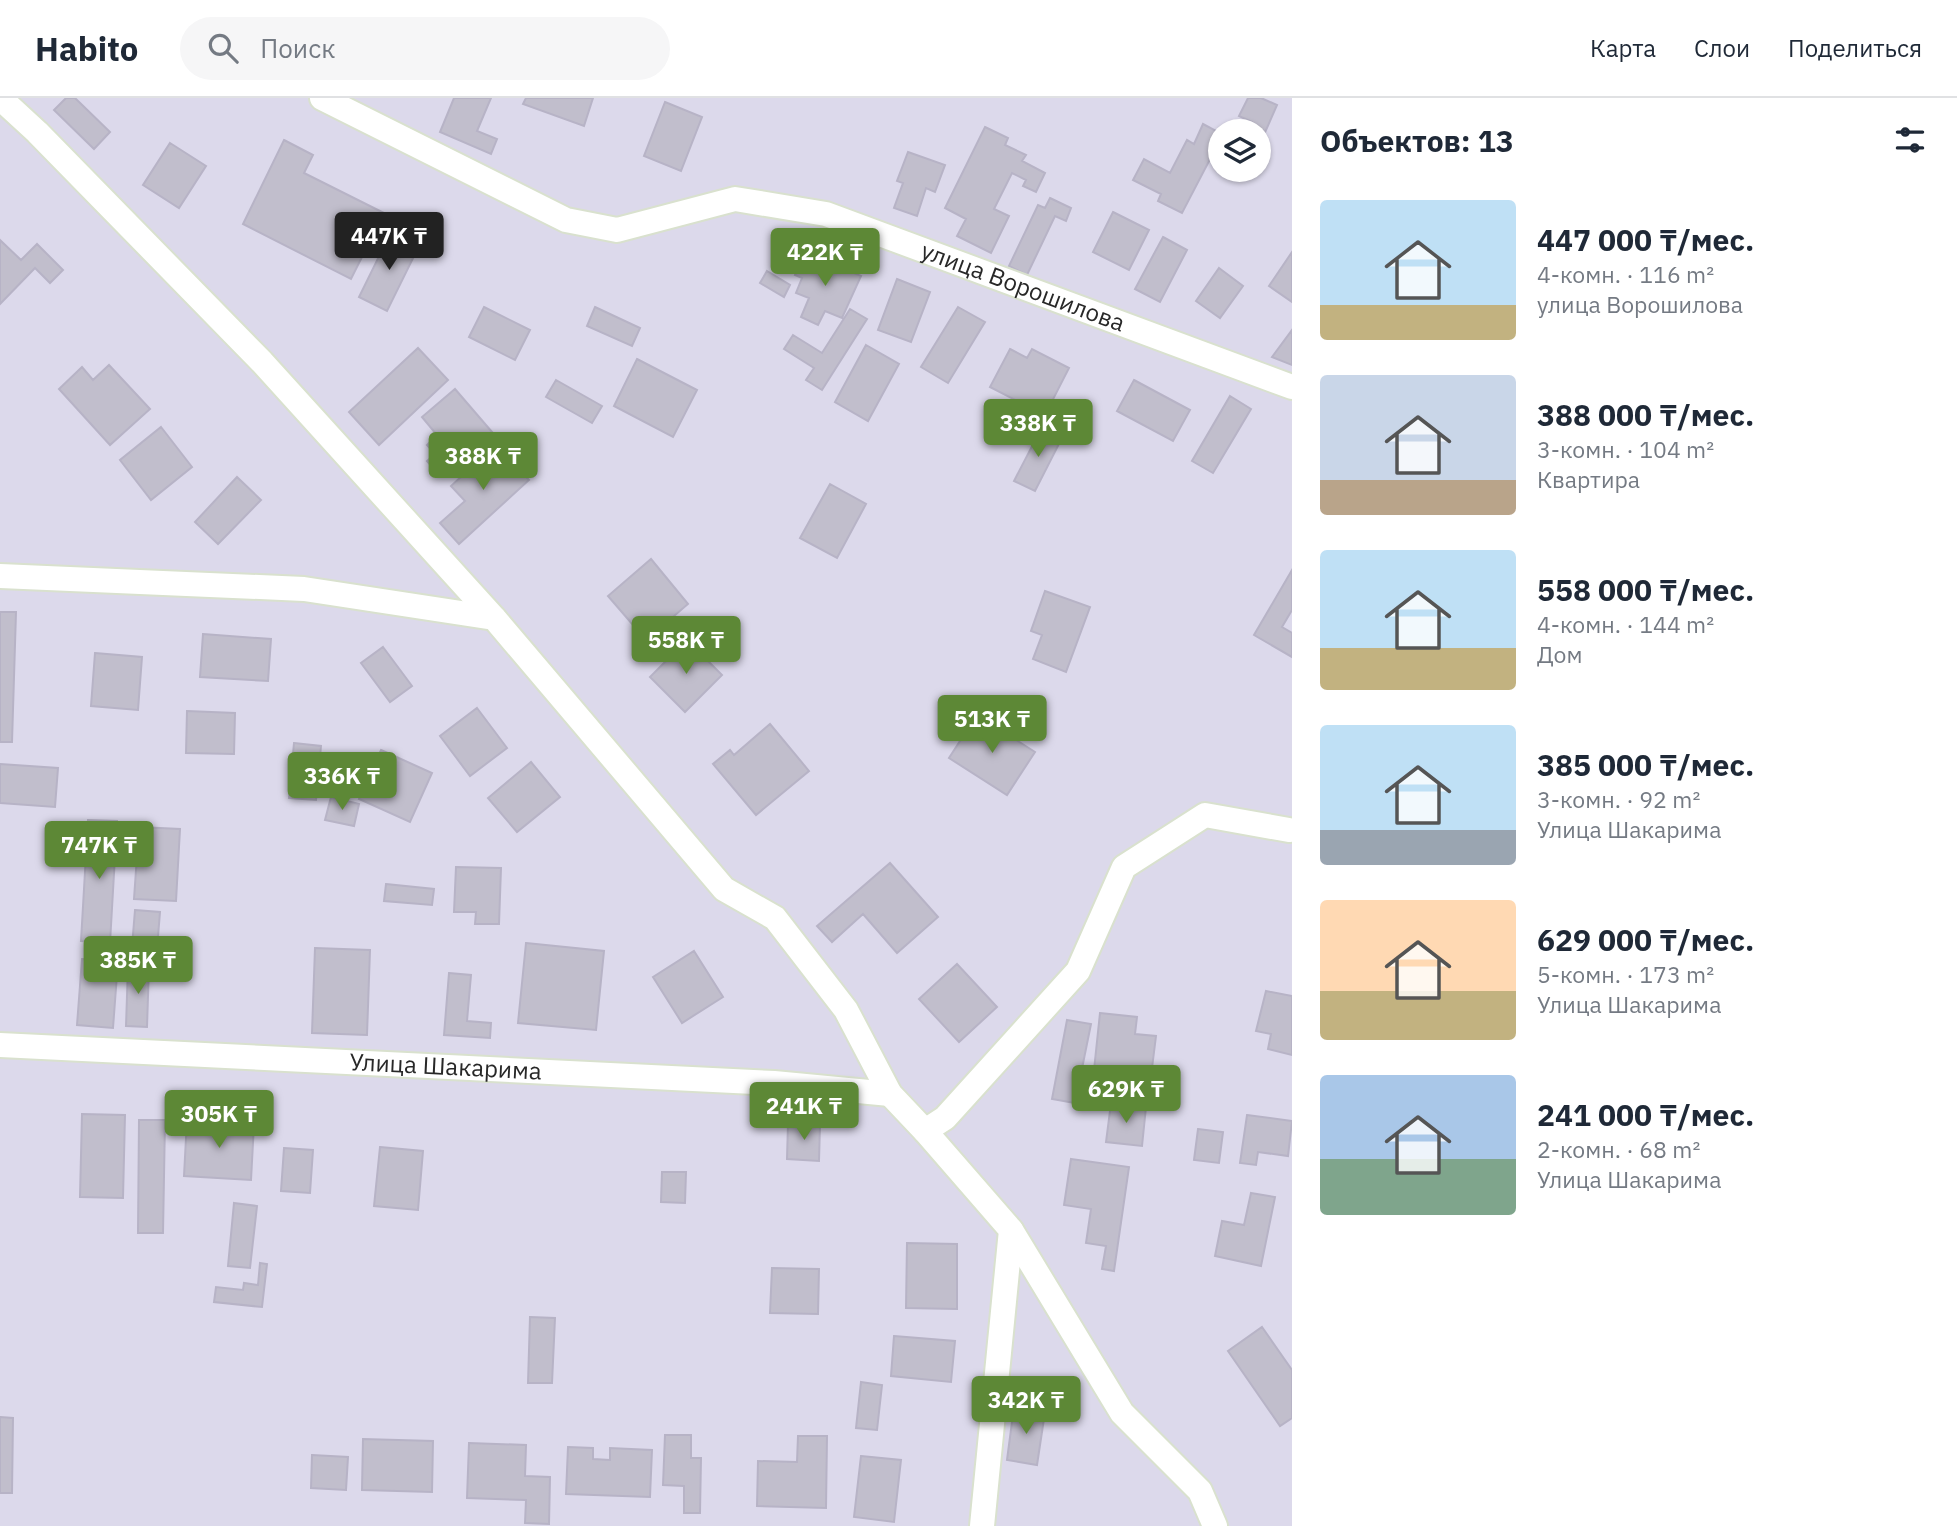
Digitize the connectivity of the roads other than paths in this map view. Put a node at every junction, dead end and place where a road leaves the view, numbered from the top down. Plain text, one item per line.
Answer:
1 (0, 98) edge
2 (322, 98) edge
3 (1292, 387) edge
4 (0, 576) edge
5 (494, 618) junction
6 (1289, 830) dead end
7 (0, 1045) edge
8 (890, 1094) junction
9 (925, 1131) junction
10 (1011, 1230) junction
11 (982, 1526) edge
12 (1215, 1526) edge

1 - 5 street
2 - 3 street, улица Ворошилова
4 - 5 street
5 - 8 street
6 - 9 street
7 - 8 street, Улица Шакарима
8 - 9 street
9 - 10 street
10 - 11 street
10 - 12 street

